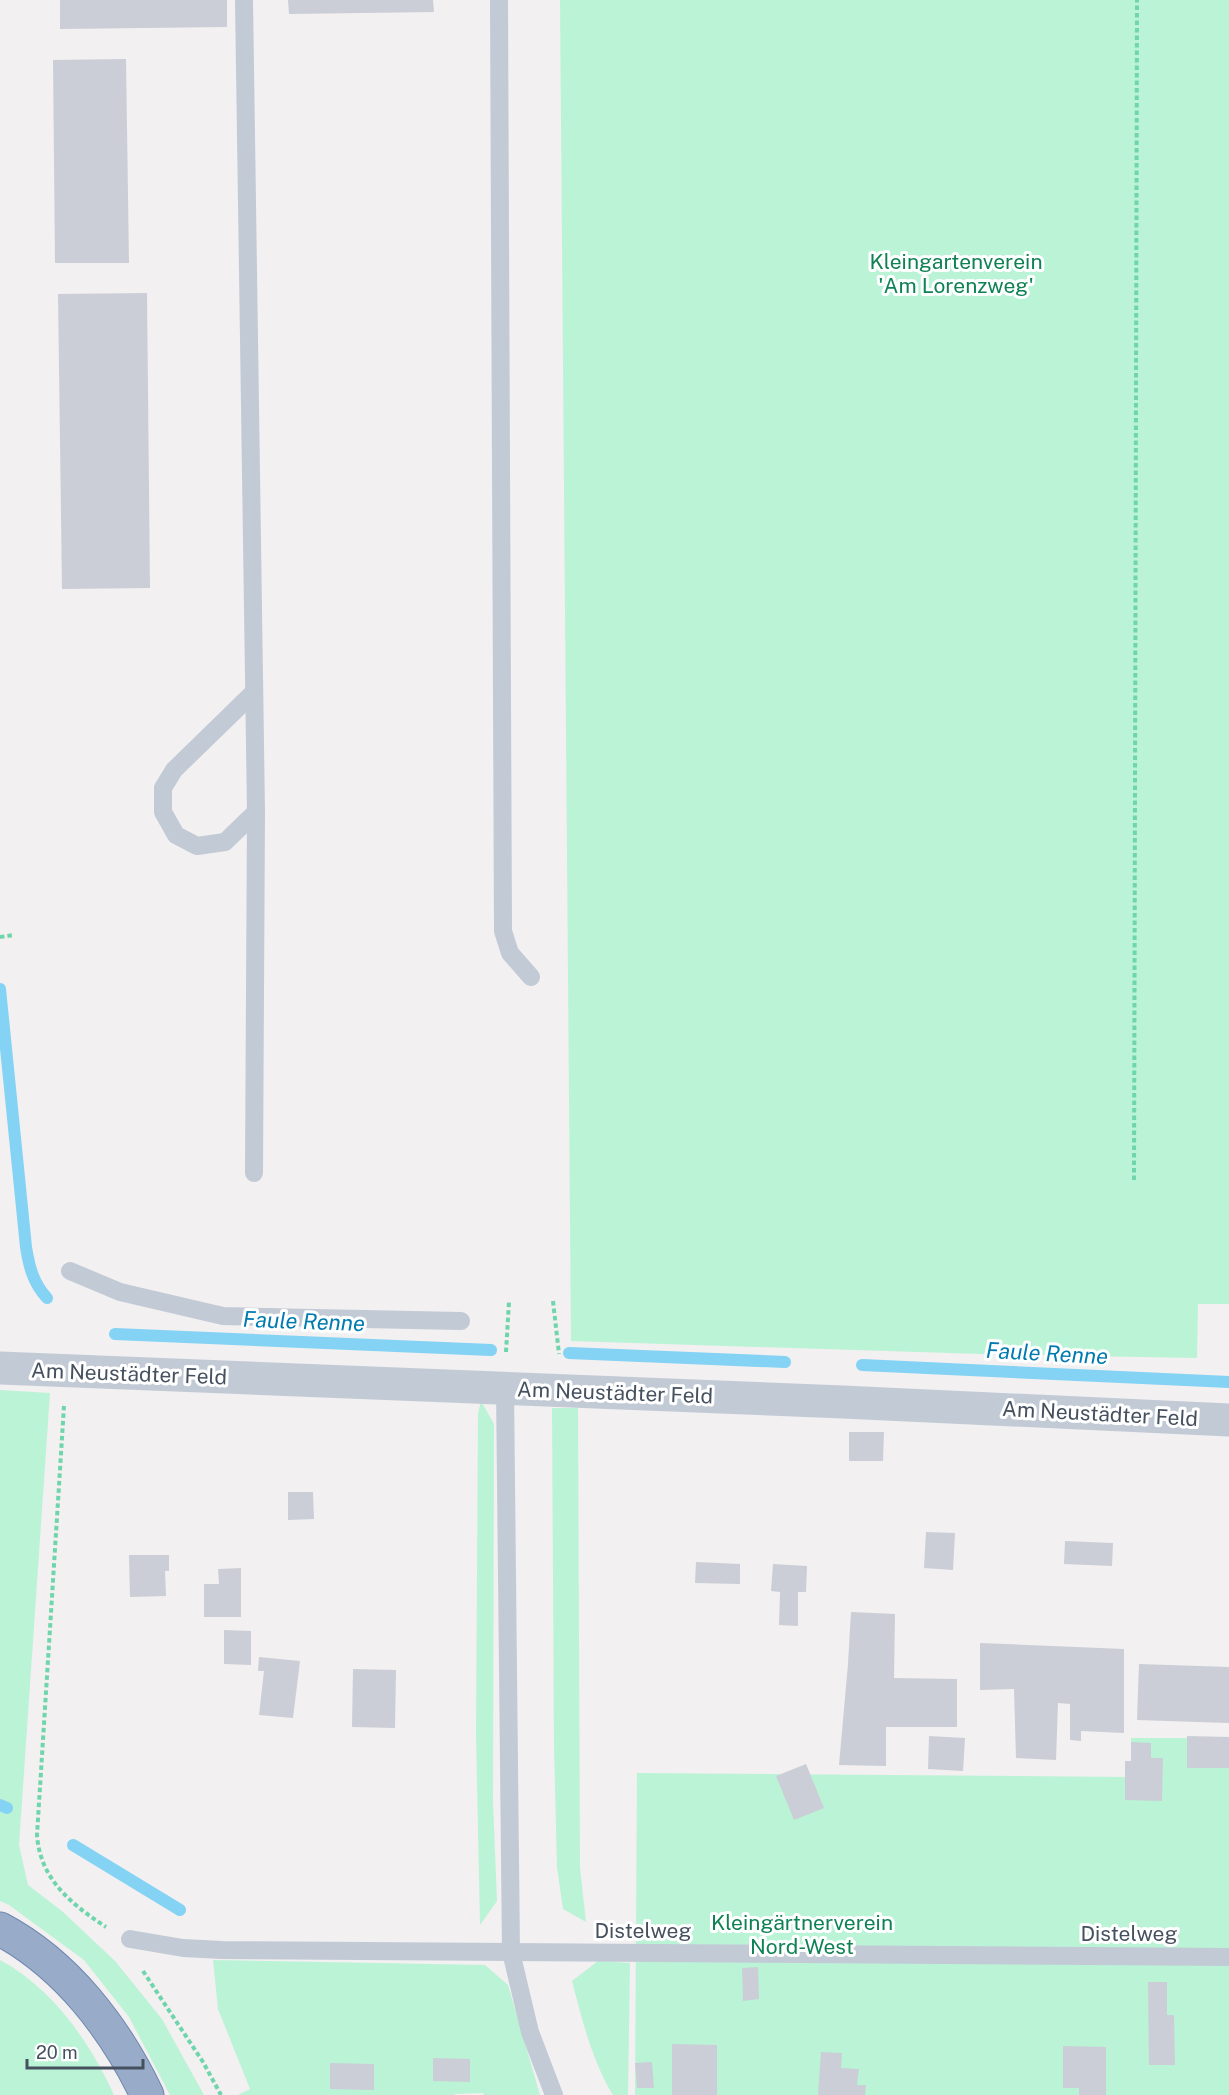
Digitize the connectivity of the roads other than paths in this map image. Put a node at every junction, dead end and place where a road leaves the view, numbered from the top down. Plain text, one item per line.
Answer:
1 (244, 0) edge
2 (499, 0) edge
3 (253, 693) junction
4 (256, 812) junction
5 (531, 977) dead end
6 (254, 1173) dead end
7 (70, 1270) dead end
8 (461, 1321) dead end
9 (0, 1368) edge
10 (505, 1388) junction
11 (1229, 1420) edge
12 (0, 1929) edge
13 (129, 1939) road end
14 (511, 1952) junction
15 (1229, 1957) edge
16 (147, 2095) edge
17 (554, 2095) edge

1 - 3 lane
2 - 5 lane
3 - 4 lane
3 - 4 lane
4 - 6 lane
7 - 8 lane
9 - 10 street, Am Neustädter Feld
10 - 11 street, Am Neustädter Feld
10 - 14 lane
12 - 16 highway
13 - 14 lane, Distelweg
14 - 15 lane, Distelweg
14 - 17 lane

